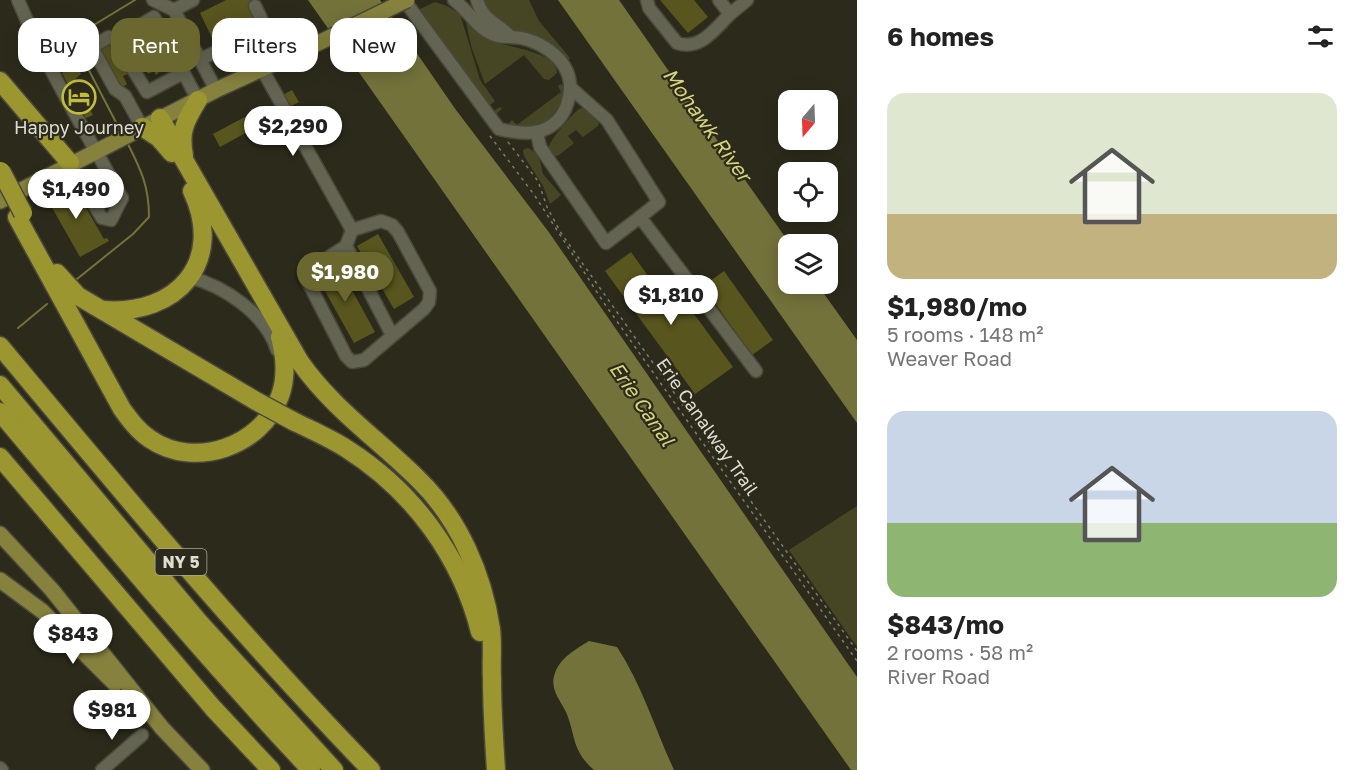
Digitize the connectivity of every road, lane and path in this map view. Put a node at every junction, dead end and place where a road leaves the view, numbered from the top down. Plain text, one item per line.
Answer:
1 (18, 0) edge
2 (153, 0) edge
3 (193, 0) edge
4 (406, 0) edge
5 (454, 0) edge
6 (477, 0) edge
7 (647, 0) edge
8 (719, 0) edge
9 (747, 0) edge
10 (255, 6) dead end
11 (174, 10) junction
12 (730, 15) junction
13 (109, 37) dead end
14 (510, 37) junction
15 (318, 43) edge
16 (201, 59) junction
17 (255, 72) edge
18 (264, 72) edge
19 (183, 73) junction
20 (0, 81) edge
21 (571, 88) junction
22 (216, 90) junction
23 (198, 100) junction
24 (160, 118) junction
25 (137, 129) junction
26 (494, 132) junction
27 (537, 133) junction
28 (96, 150) junction
29 (184, 157) junction
30 (74, 169) junction
31 (0, 171) edge
32 (0, 186) edge
33 (87, 200) junction
34 (0, 201) edge
35 (20, 215) junction
36 (640, 217) junction
37 (352, 230) junction
38 (346, 246) junction
39 (189, 277) junction
40 (101, 309) junction
41 (274, 315) junction
42 (392, 335) junction
43 (0, 346) edge
44 (756, 372) dead end
45 (284, 383) junction
46 (0, 385) edge
47 (0, 412) edge
48 (0, 457) edge
49 (0, 534) edge
50 (0, 580) edge
51 (857, 651) edge
52 (857, 661) edge
53 (492, 680) junction
54 (162, 728) junction
55 (142, 735) dead end
56 (102, 770) edge
57 (202, 770) edge
58 (271, 770) edge
59 (311, 770) edge
60 (334, 770) edge
61 (371, 770) edge
62 (496, 770) edge

1 - 28 street
2 - 11 street
3 - 11 street
4 - 15 main road, bridge
4 - 26 street
5 - 14 street
6 - 14 street
7 - 12 street
8 - 12 street
9 - 12 street
10 - 16 street
11 - 16 street
13 - 25 street
14 - 21 street
16 - 22 street
17 - 22 main road
18 - 37 street
19 - 19 street
19 - 23 street
20 - 30 highway
21 - 27 street
21 - 36 street
22 - 23 main road
23 - 24 main road
23 - 29 highway
24 - 25 main road
24 - 29 highway
25 - 28 main road
25 - 39 highway
26 - 27 street
26 - 51 path
26 - 52 path, Erie Canalway Trail
27 - 36 street
28 - 30 main road
28 - 33 street
29 - 41 highway
30 - 33 street
30 - 33 street
30 - 34 main road
31 - 35 highway, bridge
32 - 35 highway
35 - 40 highway
35 - 45 highway
36 - 44 street
37 - 38 street
37 - 42 street
38 - 42 street
38 - 42 street
39 - 40 highway
39 - 45 street
40 - 53 highway, bridge
41 - 45 highway
41 - 53 highway
43 - 61 highway, NY 5
46 - 60 highway
47 - 59 highway
48 - 58 highway
49 - 54 main road
50 - 54 main road
53 - 62 highway
54 - 57 main road
55 - 56 street

